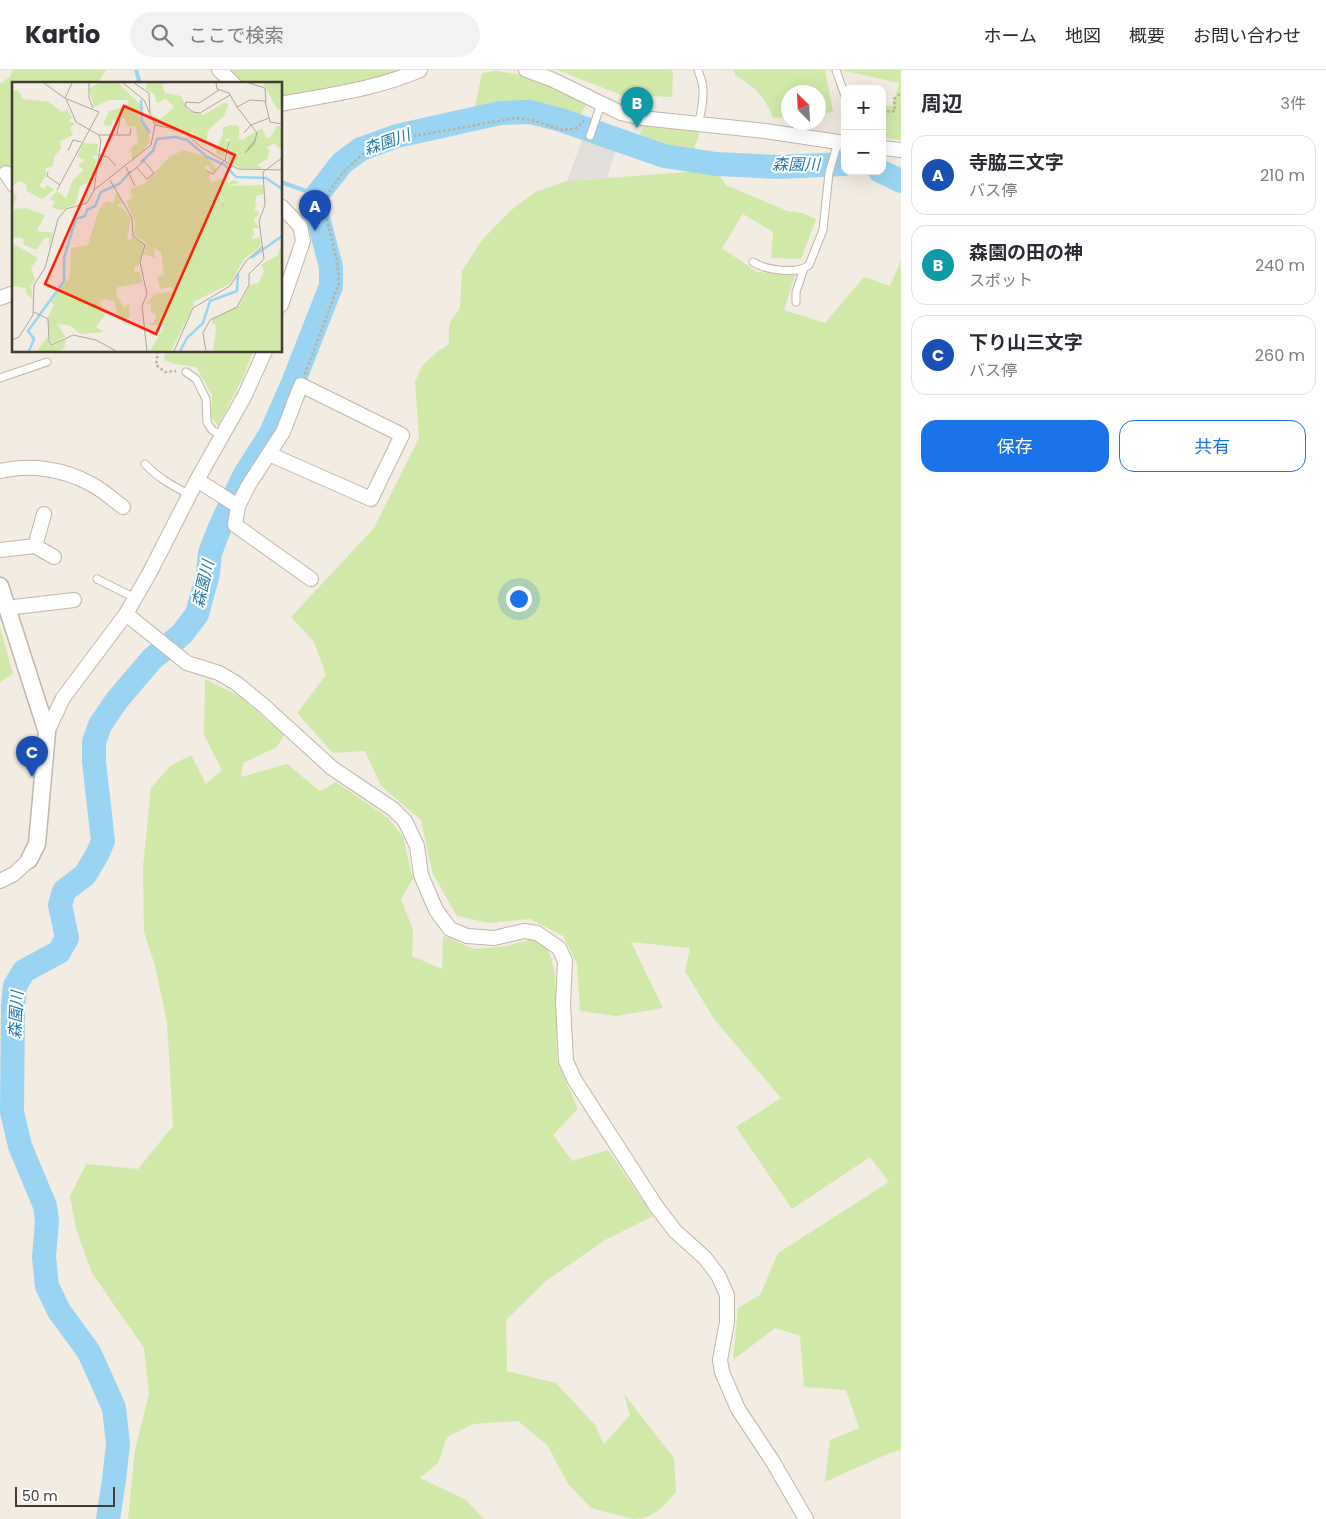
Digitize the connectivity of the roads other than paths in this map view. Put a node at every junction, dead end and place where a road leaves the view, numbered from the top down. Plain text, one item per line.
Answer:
1 (218, 70) edge
2 (420, 70) edge
3 (526, 70) edge
4 (698, 70) edge
5 (836, 70) edge
6 (232, 82) edge
7 (841, 85) edge
8 (282, 104) edge
9 (601, 104) junction
10 (698, 124) junction
11 (590, 136) dead end
12 (841, 143) edge
13 (886, 148) edge
14 (901, 150) edge
15 (282, 207) edge
16 (753, 262) dead end
17 (804, 268) junction
18 (12, 294) edge
19 (0, 298) edge
20 (282, 302) edge
21 (796, 302) dead end
22 (265, 352) edge
23 (47, 362) dead end
24 (186, 372) road end
25 (0, 378) edge
26 (222, 436) junction
27 (269, 454) junction
28 (145, 464) dead end
29 (0, 471) edge
30 (197, 480) junction
31 (190, 495) junction
32 (238, 506) junction
33 (123, 507) dead end
34 (44, 514) dead end
35 (35, 546) junction
36 (0, 550) edge
37 (54, 557) dead end
38 (97, 578) dead end
39 (311, 579) dead end
40 (0, 586) edge
41 (135, 598) junction
42 (74, 600) dead end
43 (6, 608) junction
44 (126, 614) junction
45 (47, 732) junction
46 (29, 860) joint
47 (0, 881) edge
48 (806, 1519) edge

1 - 6 street
2 - 8 street
3 - 9 street
4 - 10 lane
5 - 7 lane
9 - 10 street
9 - 11 lane
10 - 12 street
12 - 17 lane
13 - 14 street
15 - 20 street
16 - 17 lane
17 - 21 lane
18 - 19 street
22 - 26 street
23 - 25 lane
24 - 26 lane
26 - 30 street
27 - 27 street
27 - 32 street
28 - 31 lane
29 - 33 street
30 - 31 street
30 - 32 street
31 - 41 street
32 - 39 street
34 - 35 street
35 - 36 street
35 - 37 street
38 - 41 lane
40 - 43 street
41 - 44 street
42 - 43 street
43 - 45 street
44 - 45 street
44 - 48 street
45 - 46 street
46 - 47 street

